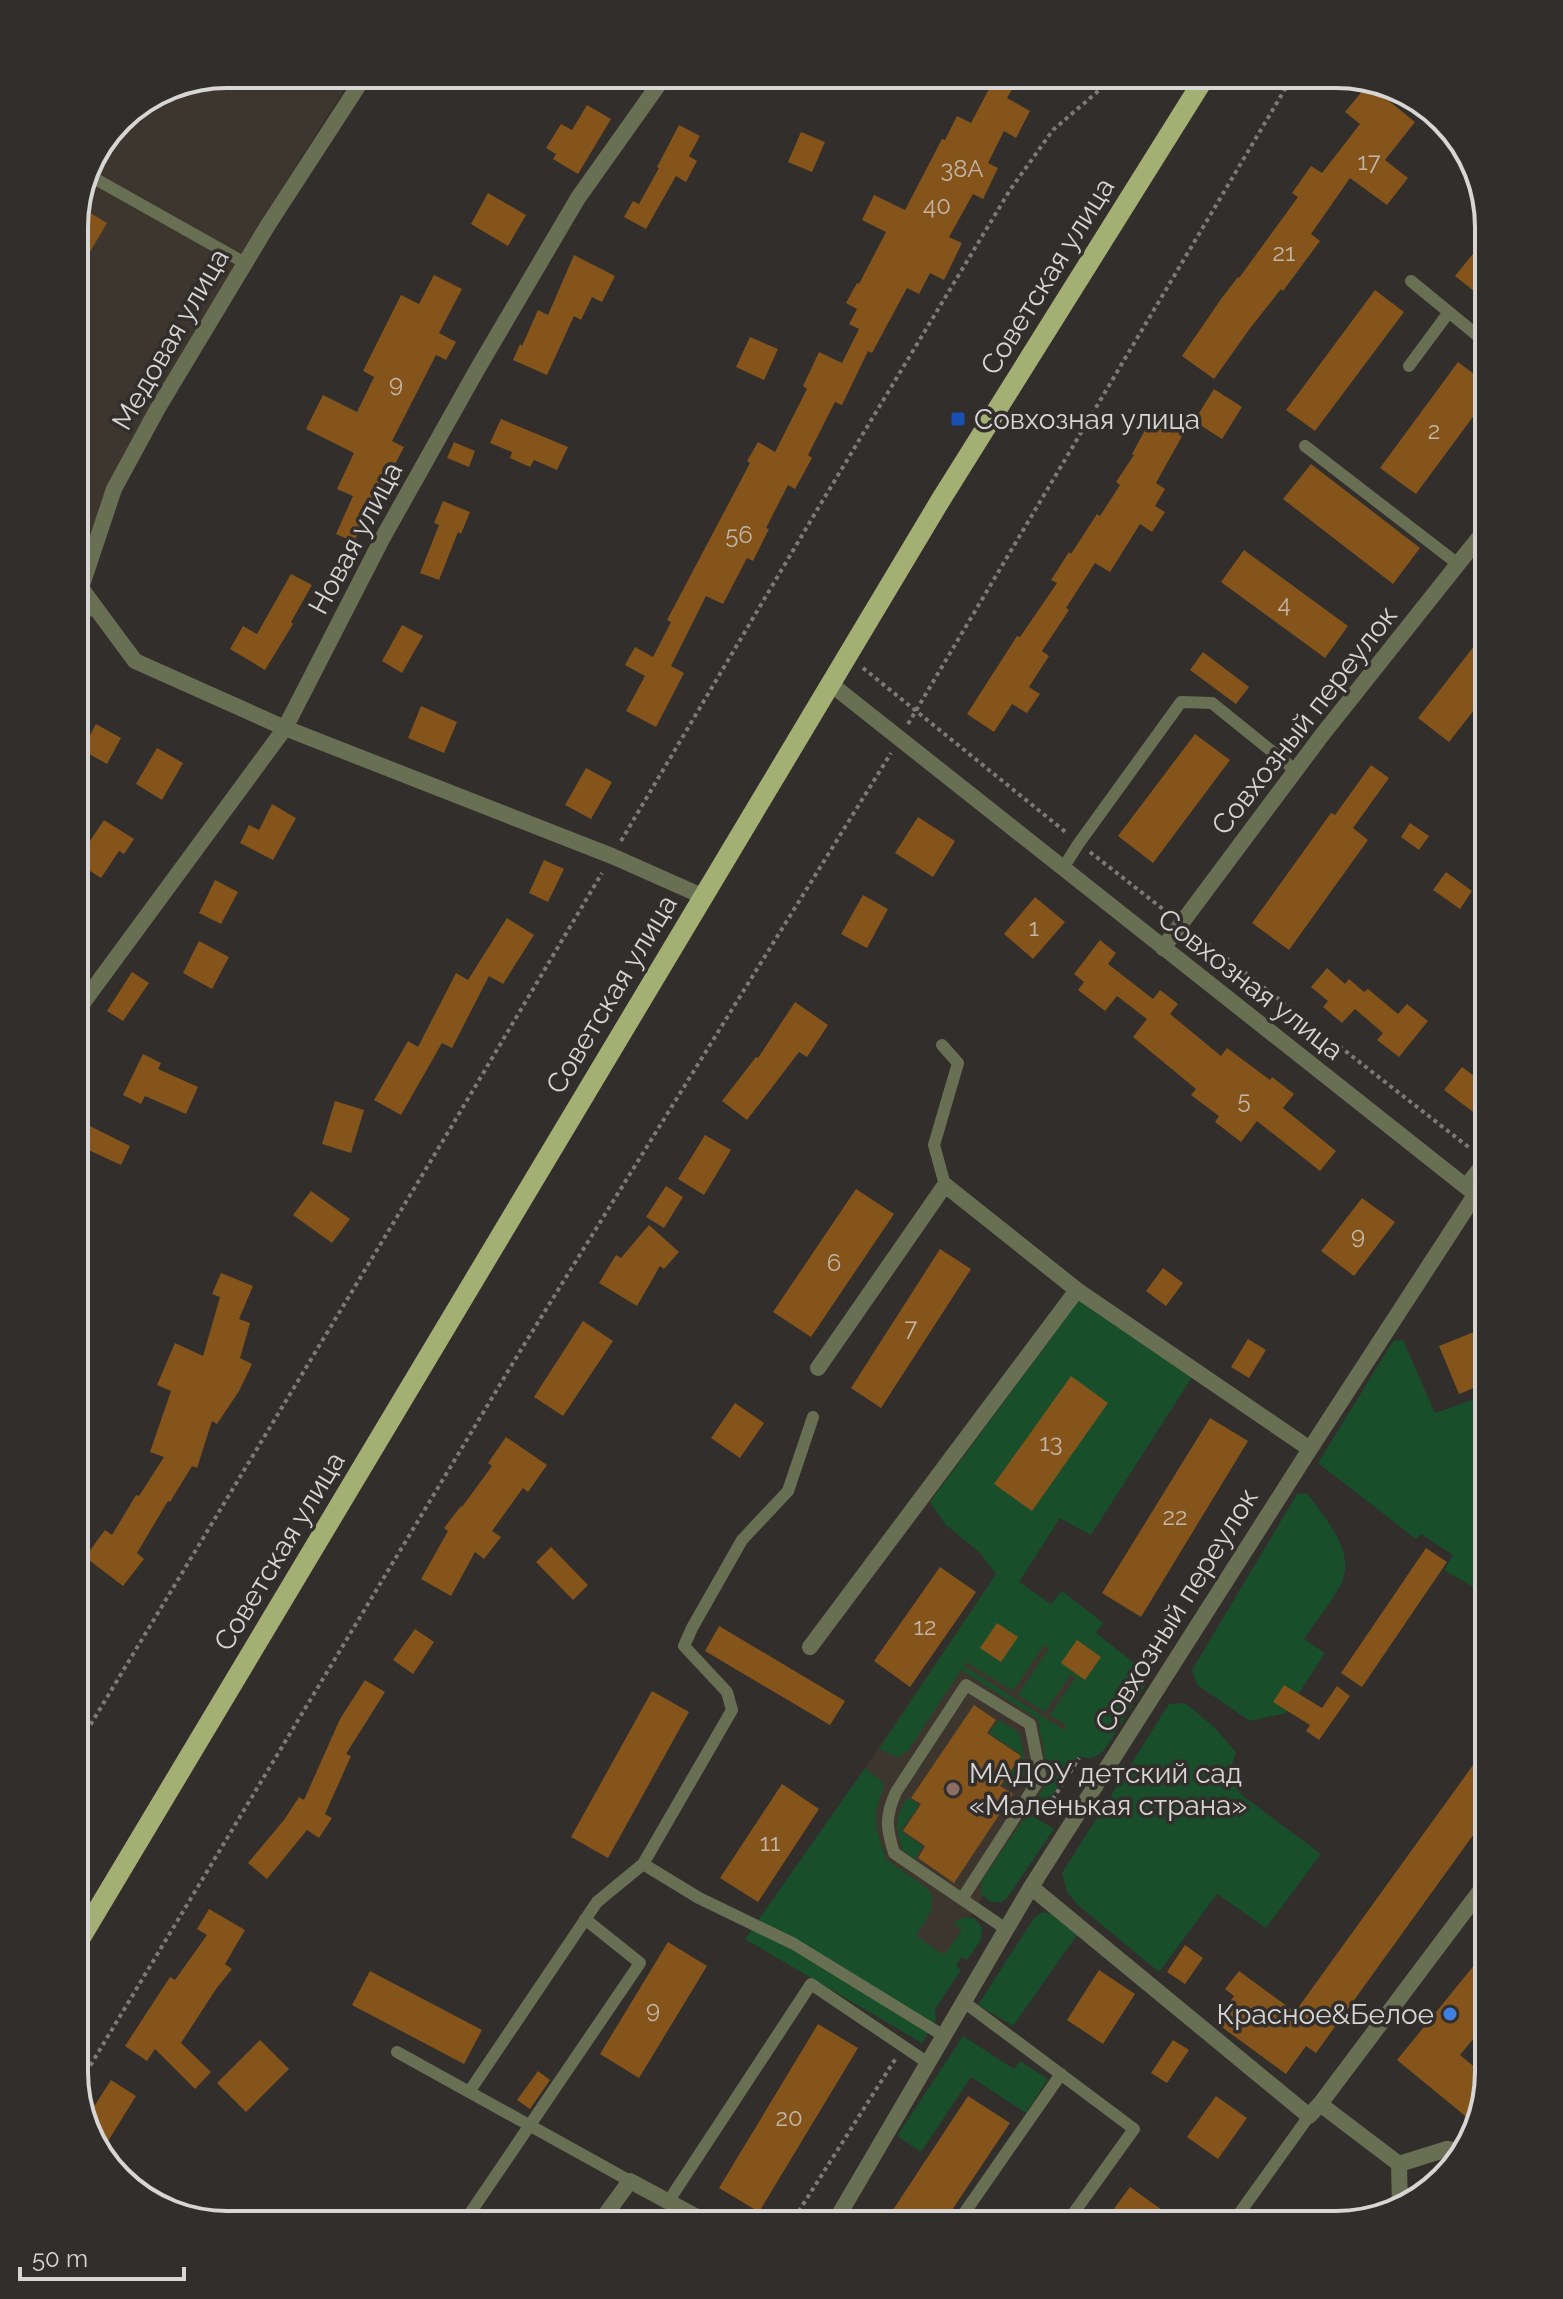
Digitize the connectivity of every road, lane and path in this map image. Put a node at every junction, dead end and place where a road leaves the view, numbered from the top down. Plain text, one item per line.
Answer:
1 (357, 88) edge
2 (656, 88) edge
3 (1102, 88) edge
4 (1198, 88) edge
5 (1286, 88) edge
6 (97, 180) edge
7 (245, 263) junction
8 (1411, 281) dead end
9 (1449, 312) junction
10 (1475, 333) edge
11 (1409, 366) dead end
12 (1305, 446) dead end
13 (1475, 543) edge
14 (1458, 564) junction
15 (88, 567) edge
16 (88, 597) edge
17 (88, 610) edge
18 (98, 611) junction
19 (832, 685) junction
20 (285, 728) junction
21 (900, 739) junction
22 (1295, 770) junction
23 (612, 856) junction
24 (1063, 868) junction
25 (702, 896) junction
26 (1163, 948) junction
27 (88, 996) edge
28 (942, 1045) dead end
29 (945, 1185) junction
30 (1475, 1194) edge
31 (1475, 1197) edge
32 (1077, 1290) junction
33 (818, 1368) dead end
34 (813, 1417) dead end
35 (1310, 1449) junction
36 (810, 1647) dead end
37 (88, 1729) edge
38 (1079, 1758) dead end
39 (1023, 1804) junction
40 (643, 1864) junction
41 (1031, 1887) junction
42 (1475, 1898) edge
43 (962, 1899) junction
44 (585, 1919) junction
45 (88, 1926) edge
46 (1006, 1929) junction
47 (964, 2002) junction
48 (944, 2036) junction
49 (904, 2046) junction
50 (397, 2052) dead end
51 (928, 2063) junction
52 (88, 2069) edge
53 (1061, 2074) junction
54 (469, 2092) junction
55 (1315, 2110) junction
56 (530, 2125) junction
57 (1451, 2150) edge
58 (1399, 2164) junction
59 (630, 2181) junction
60 (1400, 2195) edge
61 (668, 2202) junction
62 (472, 2211) edge
63 (608, 2211) edge
64 (685, 2211) edge
65 (799, 2211) edge
66 (841, 2211) edge
67 (966, 2211) edge
68 (1075, 2211) edge
69 (1241, 2211) edge

1 - 7 street, Медовая улица
2 - 20 street, Новая улица
3 - 23 path
4 - 19 main road, Советская улица
5 - 21 path
6 - 7 lane
7 - 15 street, Медовая улица
8 - 9 lane
9 - 10 lane
9 - 11 lane
12 - 14 lane
13 - 14 street, Совхозный переулок
14 - 22 street, Совхозный переулок
16 - 18 street, Медовая улица
17 - 18 lane
18 - 20 street, Медовая улица
19 - 21 street, Совхозная улица
19 - 25 main road, Советская улица
20 - 23 street, Медовая улица
20 - 27 street, Новая улица
21 - 24 street, Совхозная улица
21 - 52 path
22 - 24 lane
22 - 26 street, Совхозный переулок
23 - 25 street, Медовая улица
23 - 37 path
24 - 26 street, Совхозная улица
25 - 45 main road, Советская улица
26 - 30 street, Совхозная улица
28 - 29 lane
29 - 32 street
29 - 33 street
31 - 35 street, Совхозный переулок
32 - 35 street
32 - 36 street
34 - 40 lane
35 - 41 street, Совхозный переулок
38 - 39 path
39 - 43 lane
39 - 43 lane
40 - 44 lane
40 - 48 lane
41 - 46 street, Совхозный переулок
41 - 55 street
42 - 55 street
43 - 46 lane
44 - 54 lane
44 - 56 lane
46 - 47 street, Совхозный переулок
47 - 48 street, Совхозный переулок
47 - 53 lane
48 - 51 street, Совхозный переулок
49 - 51 lane
49 - 61 lane
49 - 65 path
50 - 54 lane
51 - 66 street, Совхозный переулок
53 - 67 lane
53 - 68 lane
54 - 56 lane
55 - 58 street
55 - 69 lane
56 - 59 lane
56 - 62 lane
57 - 58 street
58 - 60 street
59 - 61 street
59 - 63 street
61 - 64 street

